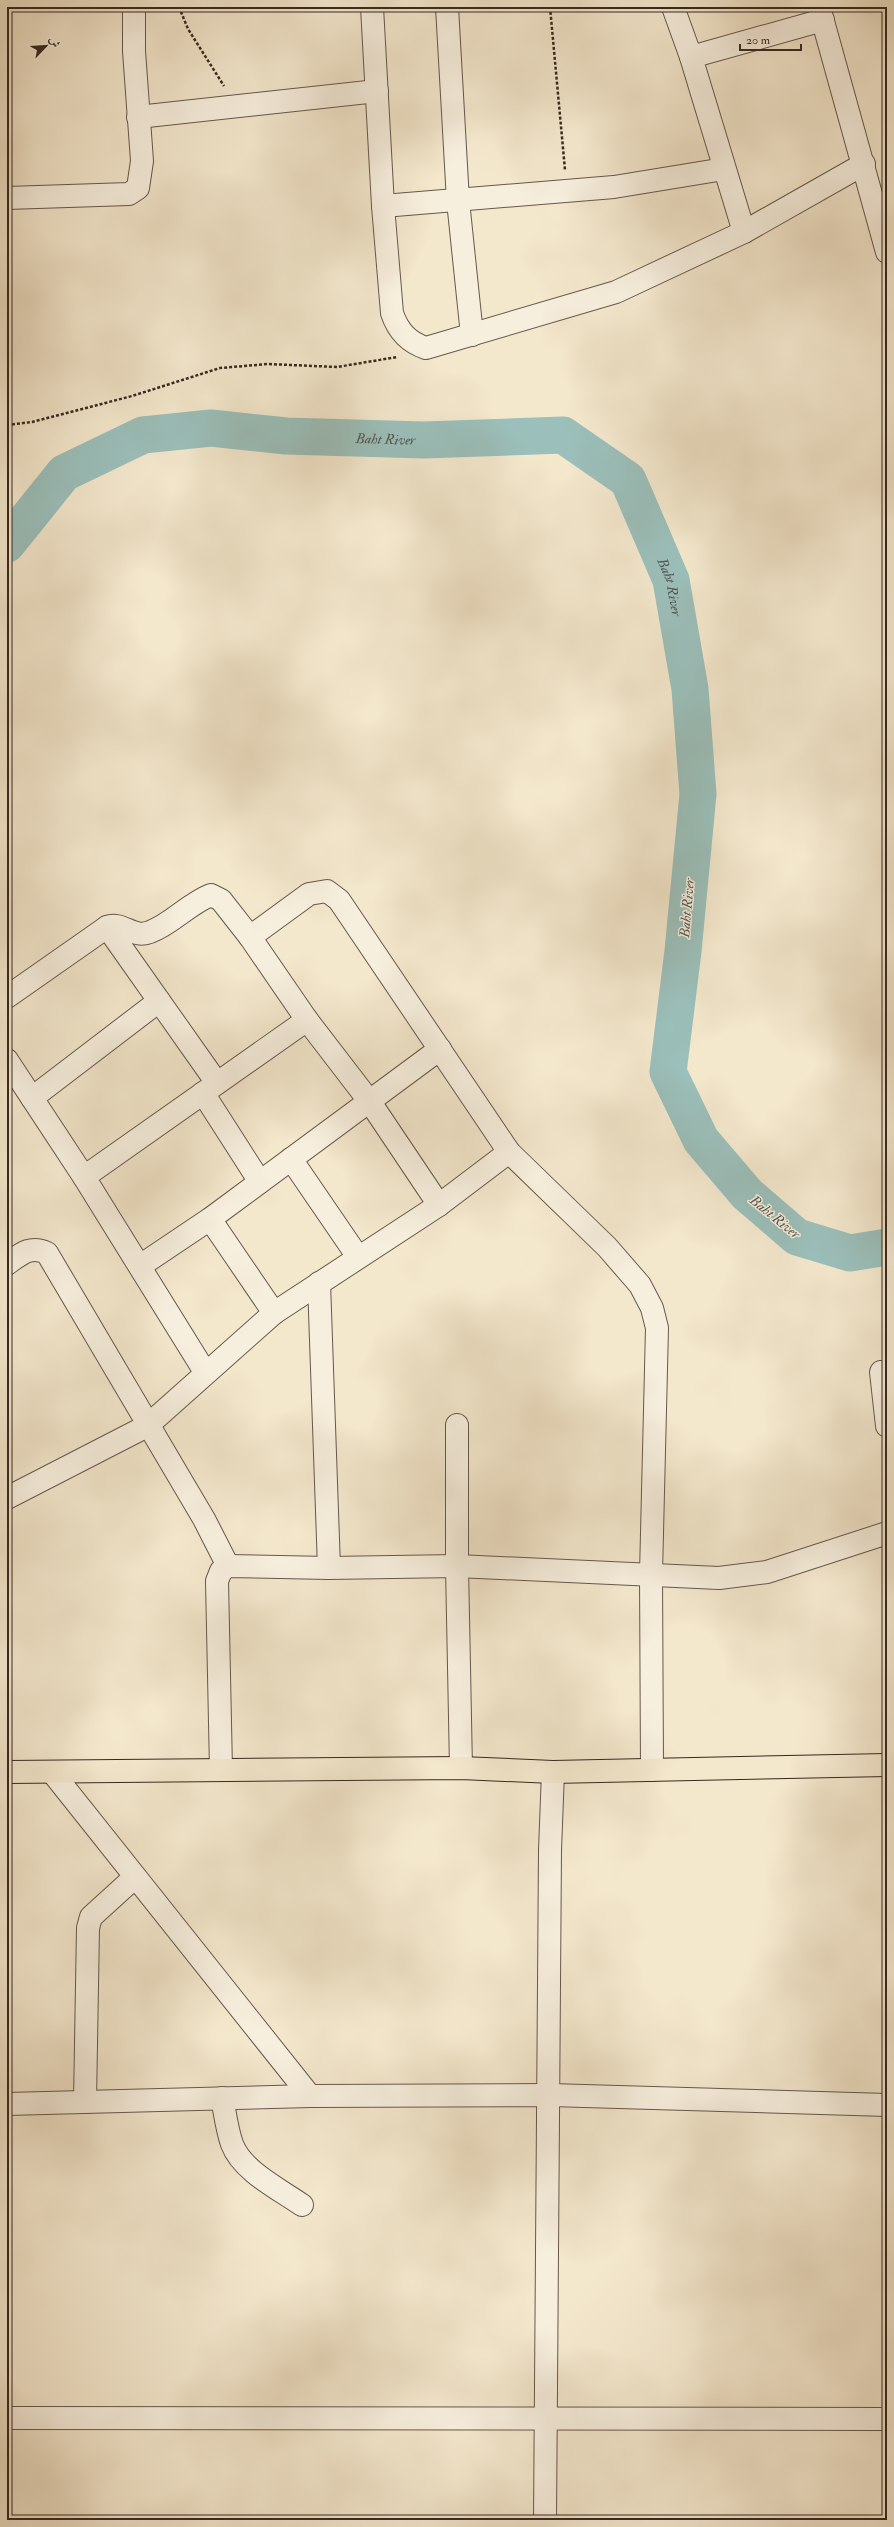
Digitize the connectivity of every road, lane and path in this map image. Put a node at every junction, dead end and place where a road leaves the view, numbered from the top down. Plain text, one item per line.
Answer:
1 (134, 7) edge
2 (179, 7) edge
3 (372, 7) edge
4 (447, 7) edge
5 (550, 7) edge
6 (673, 7) edge
7 (821, 13) edge
8 (691, 57) junction
9 (377, 91) junction
10 (237, 106) junction
11 (138, 117) junction
12 (864, 164) junction
13 (724, 169) junction
14 (567, 191) junction
15 (7, 198) edge
16 (458, 201) junction
17 (881, 203) edge
18 (383, 206) junction
19 (744, 232) junction
20 (887, 252) edge
21 (472, 335) junction
22 (426, 348) junction
23 (7, 425) edge
24 (106, 927) junction
25 (250, 937) junction
26 (7, 997) edge
27 (159, 1001) junction
28 (307, 1020) junction
29 (440, 1049) junction
30 (7, 1060) edge
31 (210, 1088) junction
32 (32, 1098) junction
33 (370, 1102) junction
34 (509, 1152) junction
35 (291, 1159) junction
36 (84, 1177) junction
37 (260, 1182) junction
38 (439, 1205) junction
39 (210, 1220) junction
40 (358, 1257) junction
41 (7, 1264) edge
42 (140, 1266) junction
43 (320, 1283) junction
44 (274, 1313) junction
45 (205, 1372) junction
46 (881, 1372) dead end
47 (457, 1424) dead end
48 (147, 1426) junction
49 (887, 1426) edge
50 (7, 1498) edge
51 (887, 1533) edge
52 (228, 1566) junction
53 (457, 1566) junction
54 (329, 1568) junction
55 (651, 1574) junction
56 (887, 1765) edge
57 (461, 1768) junction
58 (221, 1770) junction
59 (652, 1770) junction
60 (7, 1772) edge
61 (52, 1772) junction
62 (553, 1772) junction
63 (136, 1877) junction
64 (550, 2095) junction
65 (310, 2096) junction
66 (222, 2098) junction
67 (85, 2102) junction
68 (7, 2104) edge
69 (887, 2104) edge
70 (302, 2204) dead end
71 (7, 2418) edge
72 (887, 2419) edge
73 (547, 2420) junction
74 (545, 2520) edge

1 - 11 street
2 - 10 path
3 - 9 street
4 - 16 street
5 - 14 path
6 - 8 street
7 - 8 street
7 - 12 street
8 - 13 street
9 - 10 street
9 - 18 street
10 - 11 street
11 - 15 street
12 - 17 street
12 - 19 street
13 - 14 street
13 - 19 street
14 - 16 street
16 - 18 street
16 - 21 street
17 - 20 street
18 - 22 street
19 - 21 street
21 - 22 street
22 - 23 path
24 - 25 street
24 - 26 street
24 - 27 street
25 - 28 street
25 - 29 street
27 - 31 street
27 - 32 street
28 - 31 street
28 - 33 street
29 - 33 street
29 - 34 street
30 - 32 street
31 - 36 street
31 - 37 street
32 - 36 street
33 - 35 street
33 - 38 street
34 - 38 street
34 - 55 street
35 - 37 street
35 - 40 street
36 - 42 street
37 - 39 street
38 - 40 street
39 - 42 street
39 - 44 street
40 - 43 street
41 - 48 street
42 - 45 street
43 - 44 street
43 - 54 street
44 - 45 street
45 - 48 street
46 - 49 street
47 - 53 street
48 - 50 street
48 - 52 street
51 - 55 street
52 - 54 street
52 - 58 street
53 - 54 street
53 - 55 street
53 - 57 street
55 - 59 street
56 - 59 main road
57 - 58 main road
57 - 62 main road
58 - 61 main road
59 - 62 main road
60 - 61 main road
61 - 63 street
62 - 64 street
63 - 65 street
63 - 67 street
64 - 65 street
64 - 69 street
64 - 73 street
65 - 66 street
66 - 67 street
66 - 70 street
67 - 68 street
71 - 73 street
72 - 73 street
73 - 74 street

